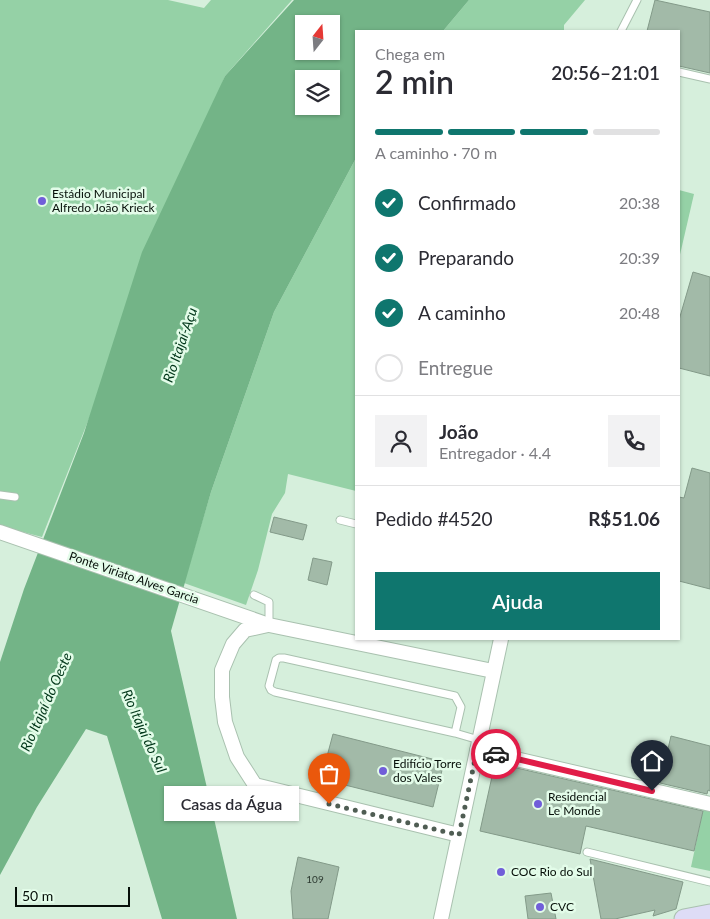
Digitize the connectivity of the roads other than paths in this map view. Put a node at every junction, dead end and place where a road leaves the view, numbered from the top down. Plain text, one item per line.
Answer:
1 (637, 0) edge
2 (622, 30) edge
3 (680, 72) edge
4 (710, 79) edge
5 (0, 495) edge
6 (16, 497) dead end
7 (340, 520) dead end
8 (355, 524) edge
9 (0, 532) edge
10 (254, 595) dead end
11 (269, 625) junction
12 (501, 640) edge
13 (494, 671) junction
14 (455, 733) junction
15 (478, 745) junction
16 (710, 804) edge
17 (459, 835) junction
18 (587, 852) dead end
19 (710, 882) edge
20 (710, 914) edge
21 (441, 919) edge
22 (684, 919) edge

1 - 2 lane
3 - 4 lane
5 - 6 lane
7 - 8 lane
9 - 11 street, Ponte Viriato Alves Garcia
10 - 11 lane
11 - 13 street, Ponte Viriato Alves Garcia
11 - 17 street
12 - 13 street
13 - 15 street
14 - 14 lane
14 - 15 lane
15 - 16 street
15 - 17 street
17 - 21 street
18 - 19 lane
20 - 22 main road

